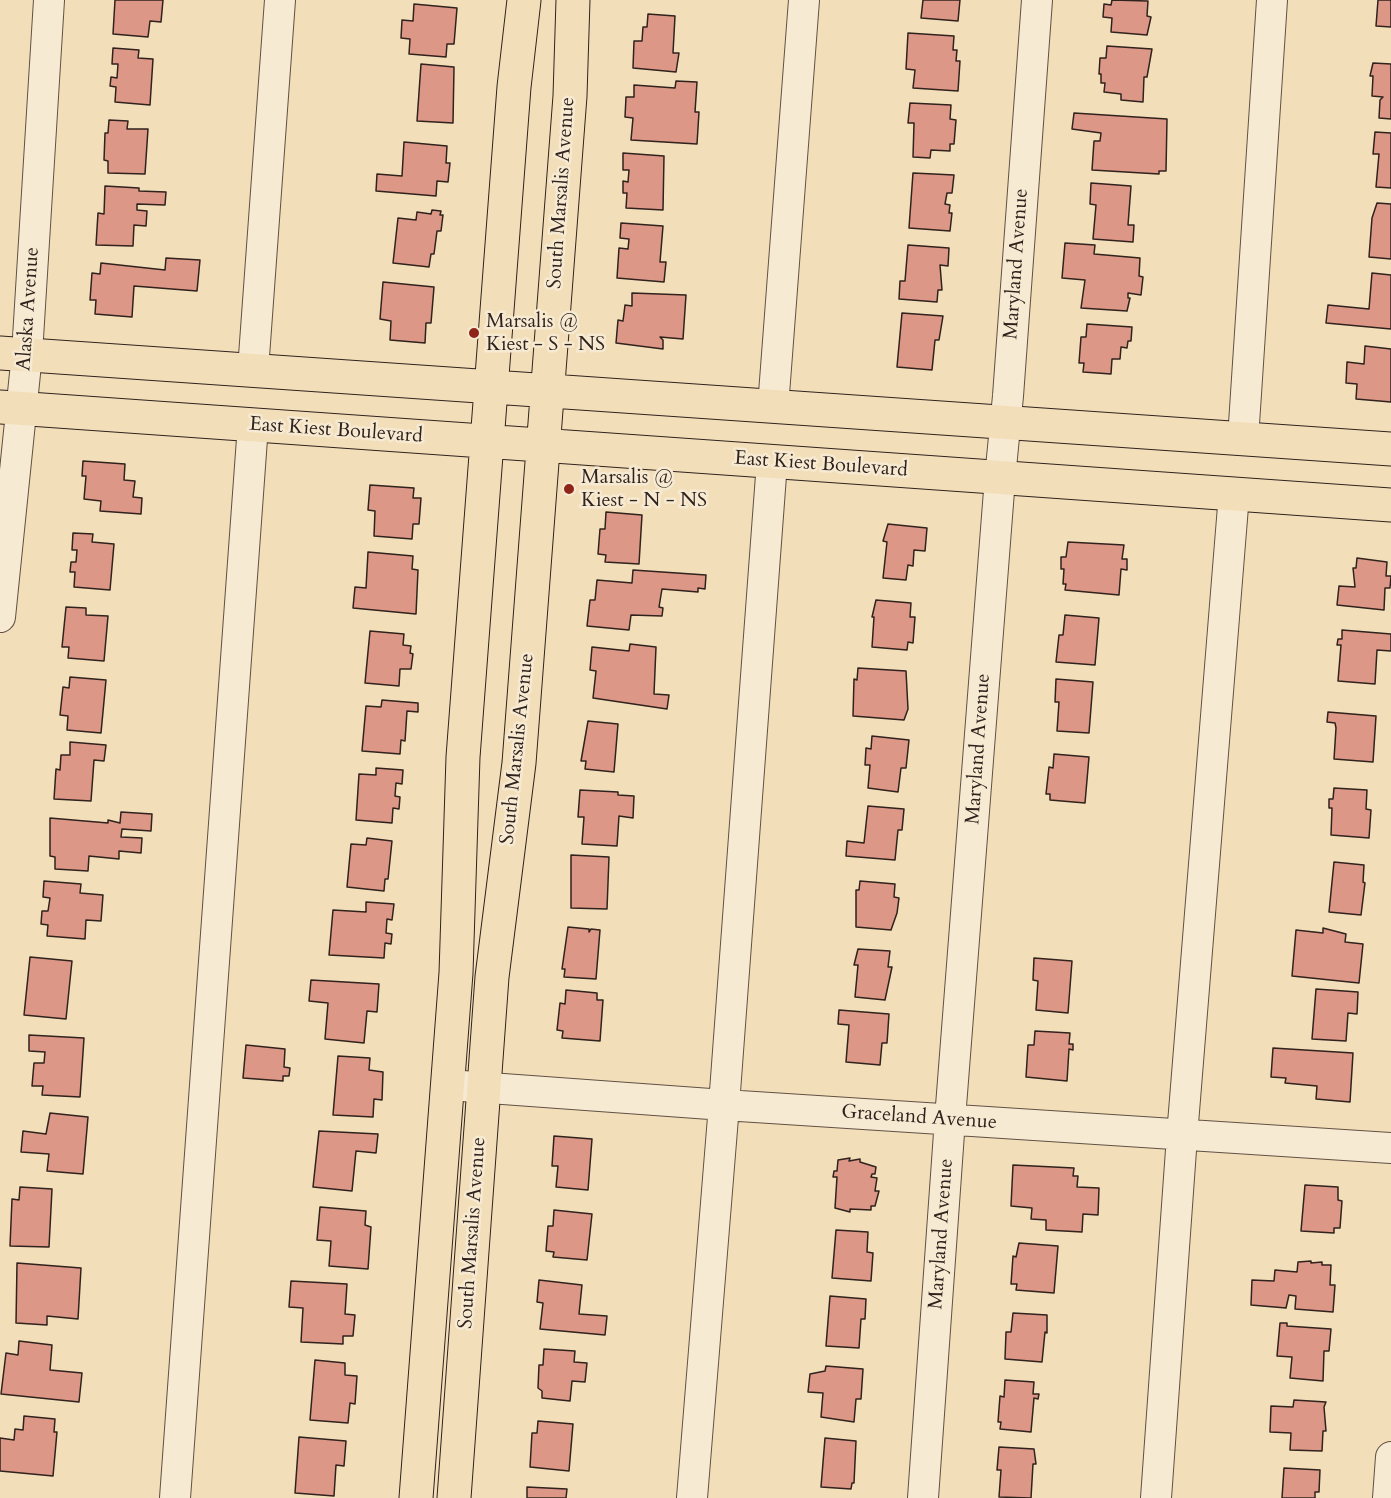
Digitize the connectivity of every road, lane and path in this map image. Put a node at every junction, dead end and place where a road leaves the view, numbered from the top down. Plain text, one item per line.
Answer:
1 (49, 0) edge
2 (280, 0) edge
3 (524, 0) edge
4 (573, 0) edge
5 (804, 0) edge
6 (1036, 0) edge
7 (1272, 0) edge
8 (14, 353) edge
9 (253, 370) junction
10 (491, 387) junction
11 (548, 391) junction
12 (773, 407) junction
13 (10, 408) edge
14 (1006, 422) junction
15 (253, 425) junction
16 (1243, 439) junction
17 (487, 442) junction
18 (543, 446) junction
19 (1391, 449) edge
20 (772, 462) junction
21 (1000, 478) junction
22 (1234, 494) junction
23 (1391, 505) edge
24 (0, 617) edge
25 (448, 1085) junction
26 (484, 1087) junction
27 (724, 1105) junction
28 (950, 1119) junction
29 (1182, 1136) junction
30 (1391, 1148) edge
31 (1391, 1457) edge
32 (175, 1498) edge
33 (416, 1498) edge
34 (454, 1498) edge
35 (692, 1498) edge
36 (923, 1498) edge
37 (1156, 1498) edge
38 (1388, 1498) edge

1 - 8 street, Alaska Avenue
2 - 9 street
3 - 10 main road, South Marsalis Avenue
4 - 11 main road, South Marsalis Avenue
5 - 12 street
6 - 14 street, Maryland Avenue
7 - 16 street
8 - 9 main road
8 - 13 street, Alaska Avenue
9 - 10 main road
10 - 11 main road
10 - 17 main road, South Marsalis Avenue
11 - 12 main road
11 - 18 main road, South Marsalis Avenue
12 - 14 main road
13 - 15 main road, East Kiest Boulevard
13 - 24 street, Alaska Avenue
14 - 16 main road
14 - 21 street, Maryland Avenue
15 - 17 main road, East Kiest Boulevard
15 - 32 street
16 - 19 main road
17 - 18 main road, East Kiest Boulevard
17 - 25 main road, South Marsalis Avenue
18 - 20 main road, East Kiest Boulevard
18 - 26 main road, South Marsalis Avenue
20 - 21 main road, East Kiest Boulevard
20 - 27 street
21 - 22 main road, East Kiest Boulevard
21 - 28 street, Maryland Avenue
22 - 23 main road, East Kiest Boulevard
22 - 29 street
25 - 26 street, Graceland Avenue
25 - 33 main road, South Marsalis Avenue
26 - 27 street, Graceland Avenue
26 - 34 main road, South Marsalis Avenue
27 - 28 street, Graceland Avenue
27 - 35 street
28 - 29 street, Graceland Avenue
28 - 36 street, Maryland Avenue
29 - 30 street, Graceland Avenue
29 - 37 street
31 - 38 street

